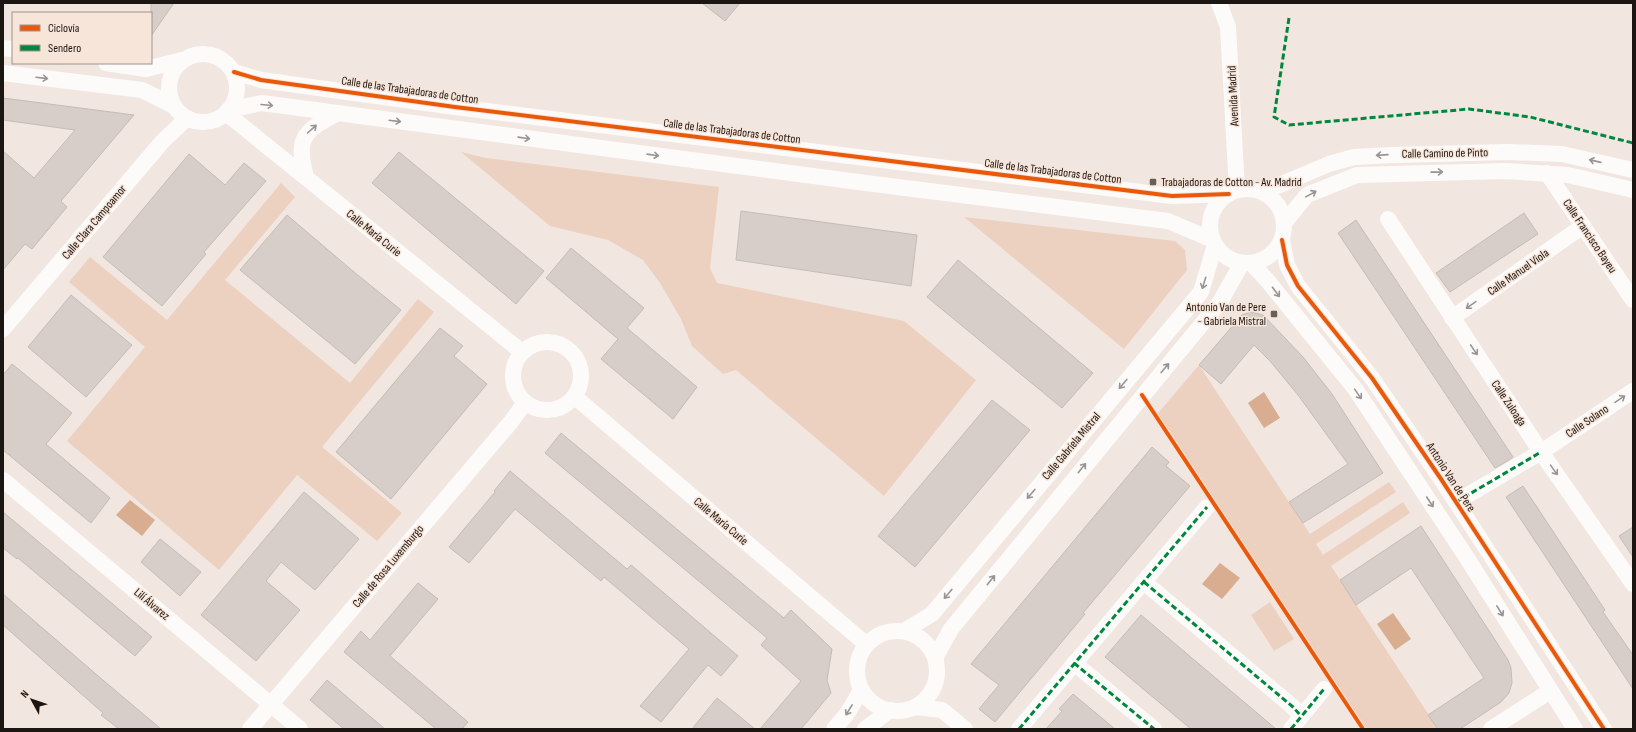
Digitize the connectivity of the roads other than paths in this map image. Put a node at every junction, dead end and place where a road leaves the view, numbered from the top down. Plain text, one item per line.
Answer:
1 (1220, 3) edge
2 (182, 60) junction
3 (113, 64) edge
4 (234, 72) junction
5 (3, 73) edge
6 (174, 106) junction
7 (227, 112) junction
8 (336, 114) junction
9 (187, 118) junction
10 (1633, 170) edge
11 (1547, 173) junction
12 (306, 177) junction
13 (1633, 190) edge
14 (1233, 192) junction
15 (1263, 192) junction
16 (1388, 219) dead end
17 (1285, 222) junction
18 (1583, 226) junction
19 (1282, 240) junction
20 (1214, 243) junction
21 (1247, 263) junction
22 (1632, 298) edge
23 (1452, 318) junction
24 (3, 329) edge
25 (522, 352) junction
26 (1633, 391) edge
27 (575, 397) junction
28 (525, 403) junction
29 (1541, 452) junction
30 (3, 480) edge
31 (1456, 502) junction
32 (1207, 507) dead end
33 (1144, 582) junction
34 (1633, 584) edge
35 (904, 630) junction
36 (866, 644) junction
37 (936, 656) junction
38 (1074, 664) junction
39 (935, 686) junction
40 (1324, 689) dead end
41 (861, 690) junction
42 (1550, 691) junction
43 (271, 705) junction
44 (916, 707) junction
45 (890, 710) junction
46 (942, 710) junction
47 (1301, 716) junction
48 (250, 729) edge
49 (300, 729) edge
50 (834, 729) edge
51 (865, 729) edge
52 (965, 729) edge
53 (1019, 729) edge
54 (1154, 729) edge
55 (1291, 729) edge
56 (1491, 729) edge
57 (1575, 729) edge
58 (1604, 729) edge

1 - 14 street, Avenida Madrid
2 - 3 street
2 - 4 street
2 - 6 street
4 - 7 street
4 - 14 street, Calle de las Trabajadoras de Cotton
5 -> 6 street
6 - 9 street
7 -> 8 street
7 - 9 street
7 - 12 street, Calle María Curie
12 -> 8 street
8 -> 20 street
9 - 24 street, Calle Clara Campoamor
10 -> 15 street, Calle Camino de Pinto
11 - 13 street, Calle Camino de Pinto
17 -> 11 street, Calle Camino de Pinto
11 - 18 street, Calle Francisco Bayeu
12 - 25 street, Calle María Curie
14 - 15 street
14 - 20 street
15 - 17 street
16 - 23 street, Calle Zuloaga
17 - 19 street
18 - 22 street, Calle Francisco Bayeu
18 -> 23 street, Calle Manuel Viola
19 - 21 street
19 - 31 street, Antonio Van de Pere
20 - 21 street
20 -> 35 street, Calle Gabriela Mistral
37 -> 21 street, Calle Gabriela Mistral
21 -> 42 street
23 -> 29 street, Calle Zuloaga
25 - 27 street
25 - 28 street
29 -> 26 street, Calle Solano
27 - 28 street
27 - 36 street, Calle María Curie
28 - 43 street, Calle de Rosa Luxemburgo
29 - 31 street, Calle Solano
29 -> 34 street, Calle Zuloaga
30 - 43 street, Lilí Álvarez
31 - 58 street, Antonio Van de Pere
32 - 33 street
33 - 38 street
33 - 47 street
35 - 36 street
35 - 37 street
36 - 41 street
37 - 39 street
38 - 53 street
38 - 54 street
39 - 44 street
39 - 46 street
40 - 47 street
41 - 45 street
41 -> 50 street
42 - 56 street
42 - 57 street
43 - 48 street, Calle de Rosa Luxemburgo
43 - 49 street, Lilí Álvarez
44 - 45 street
44 - 46 street
45 - 51 street
46 - 52 street
47 - 55 street

